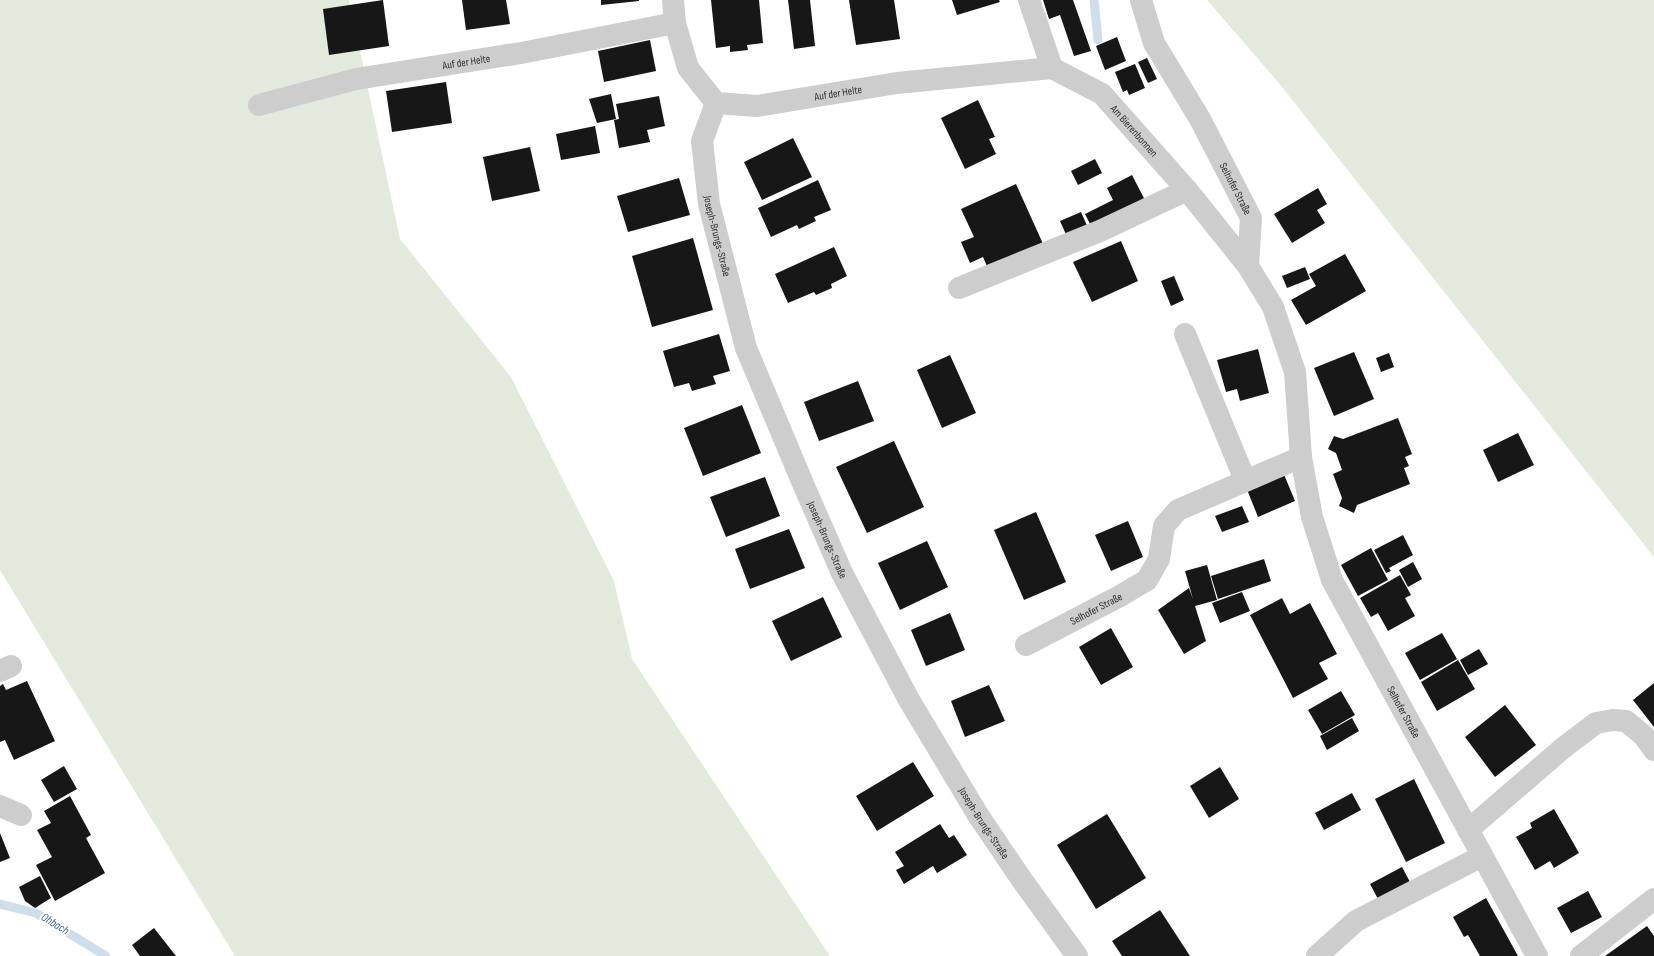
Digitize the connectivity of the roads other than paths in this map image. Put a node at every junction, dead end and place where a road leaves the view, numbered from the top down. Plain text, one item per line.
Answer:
1 (673, 0) edge
2 (1029, 0) edge
3 (1141, 0) edge
4 (675, 23) junction
5 (1052, 68) junction
6 (716, 104) junction
7 (259, 105) dead end
8 (1187, 190) junction
9 (1248, 266) junction
10 (959, 288) dead end
11 (1185, 334) dead end
12 (1301, 457) junction
13 (1245, 480) junction
14 (1026, 645) dead end
15 (1654, 750) edge
16 (0, 806) edge
17 (21, 815) dead end
18 (1468, 830) junction
19 (1482, 856) junction
20 (1654, 899) edge
21 (1077, 956) edge
22 (1317, 956) edge
23 (1537, 956) edge
24 (1580, 956) edge

1 - 4 street
2 - 5 street
3 - 9 street, Selhofer Straße
4 - 6 street
4 - 7 street, Auf der Helte
5 - 6 street, Auf der Helte
5 - 8 street, Am Bierenbonnen
6 - 21 street, Joseph-Brungs-Straße
8 - 9 street, Am Bierenbonnen
8 - 10 street
9 - 12 street, Selhofer Straße
11 - 13 street
12 - 13 street, Selhofer Straße
12 - 18 street, Selhofer Straße
13 - 14 street, Selhofer Straße
15 - 18 street
16 - 17 street
18 - 19 street, Selhofer Straße
19 - 22 street
19 - 23 street, Selhofer Straße
20 - 24 street

